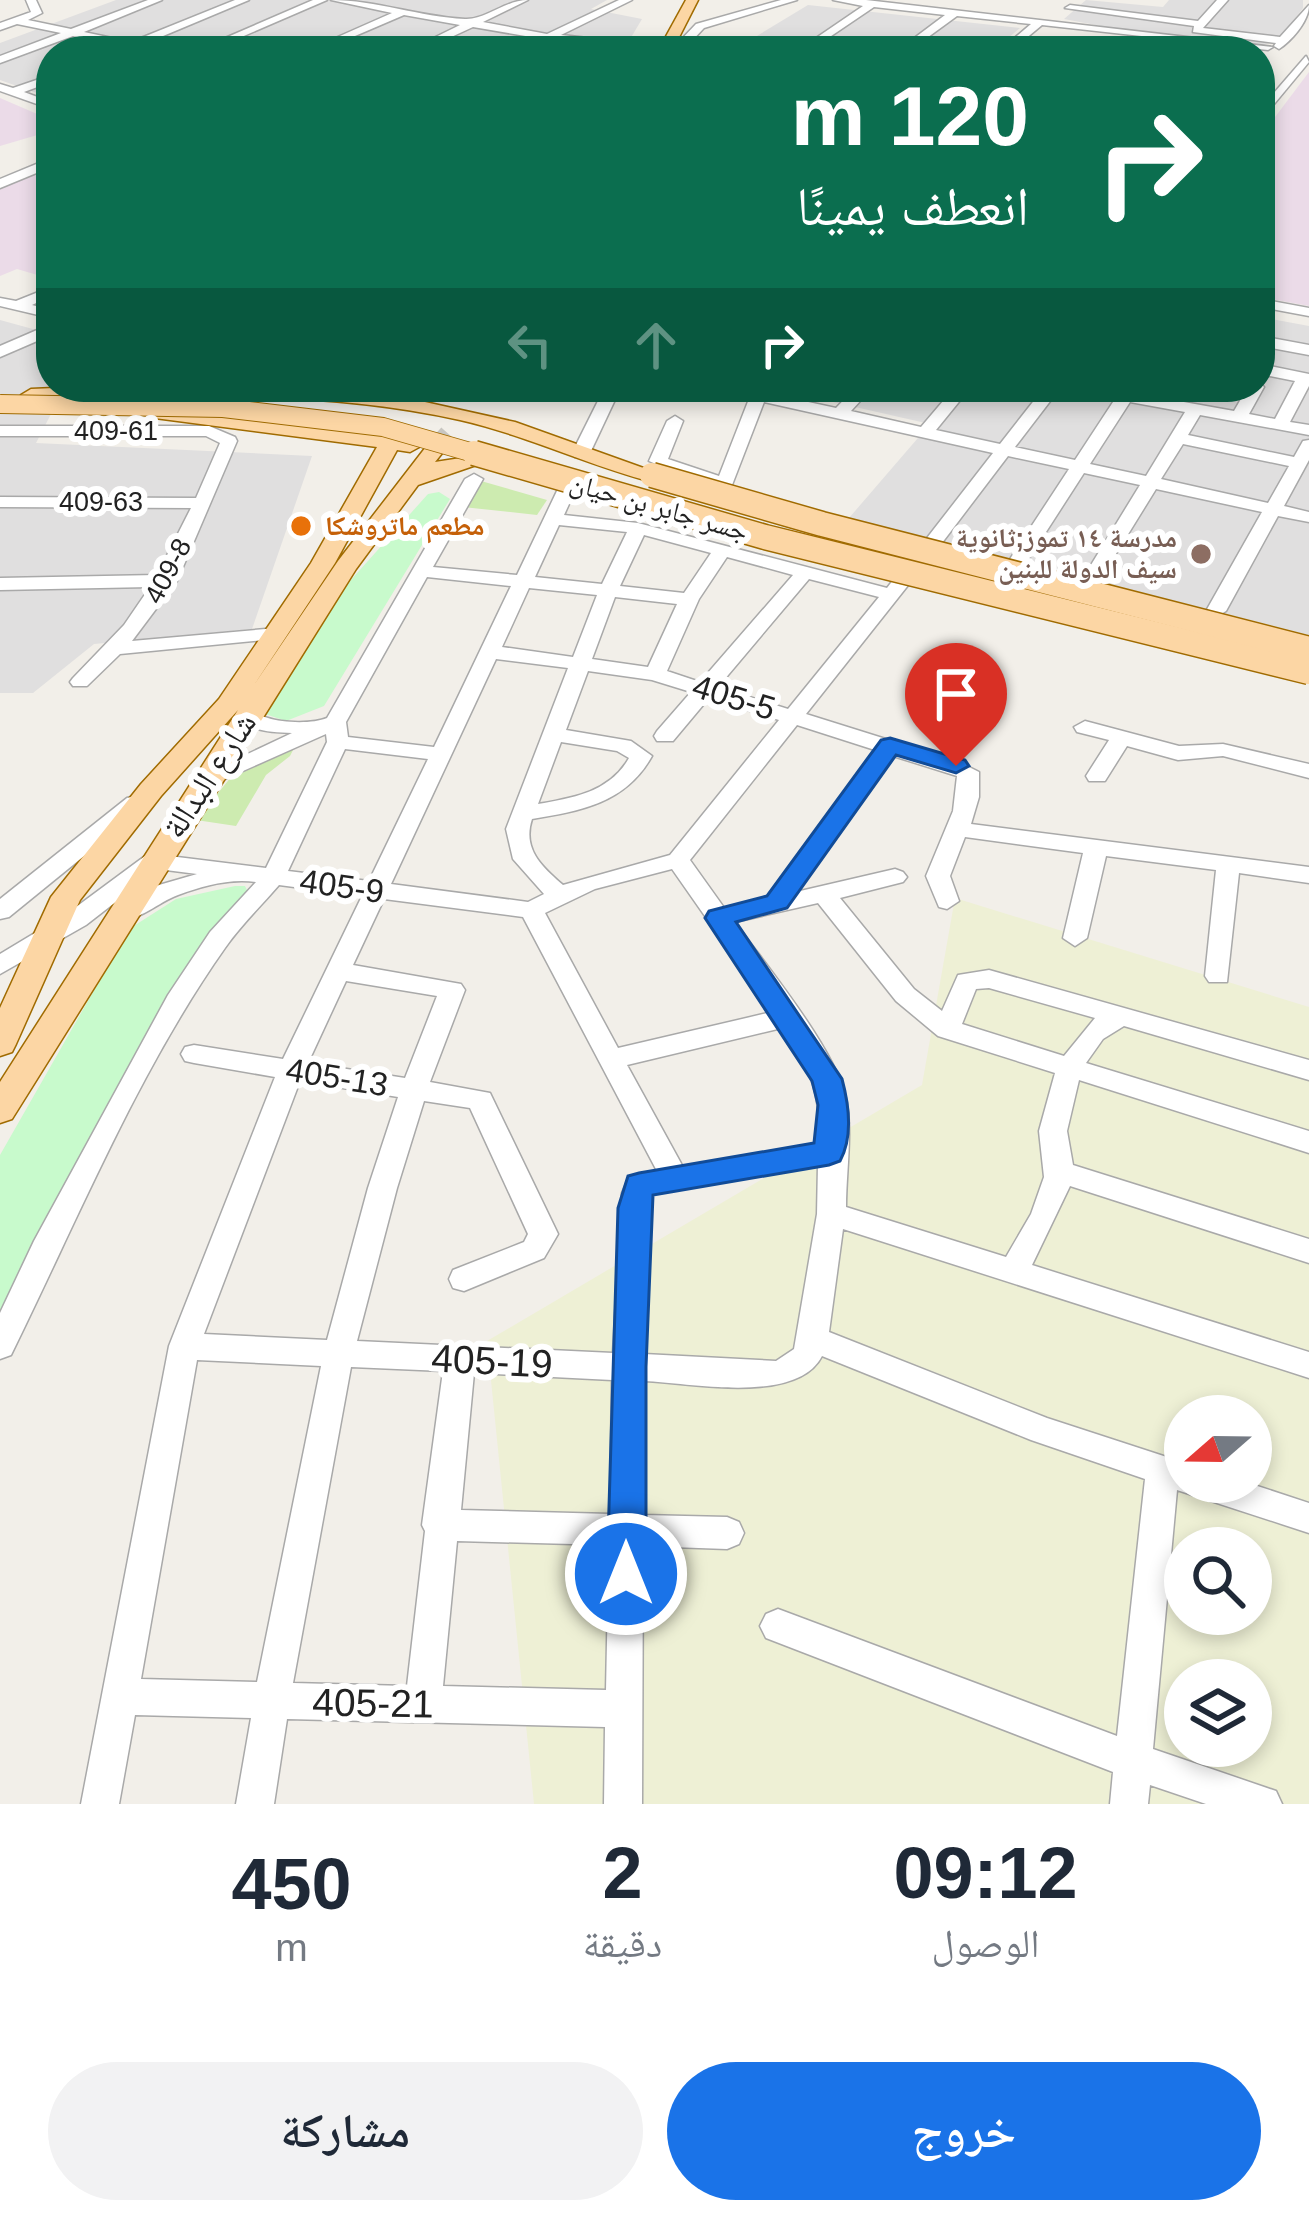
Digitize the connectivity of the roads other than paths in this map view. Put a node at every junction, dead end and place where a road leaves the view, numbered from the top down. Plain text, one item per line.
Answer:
1 (31, 0) edge
2 (157, 0) edge
3 (244, 0) edge
4 (322, 0) edge
5 (336, 0) edge
6 (429, 0) edge
7 (523, 0) edge
8 (627, 0) edge
9 (679, 0) edge
10 (692, 0) edge
11 (792, 0) edge
12 (838, 0) edge
13 (1089, 0) edge
14 (1200, 0) edge
15 (1222, 1) edge
16 (872, 4) junction
17 (1070, 8) dead end
18 (1309, 8) edge
19 (402, 12) junction
20 (1152, 12) junction
21 (1209, 12) junction
22 (953, 14) junction
23 (17, 21) junction
24 (471, 24) junction
25 (1038, 24) junction
26 (1200, 24) junction
27 (0, 27) edge
28 (74, 33) junction
29 (66, 36) edge
30 (88, 36) edge
31 (154, 36) edge
32 (236, 36) edge
33 (346, 36) edge
34 (445, 36) edge
35 (537, 36) edge
36 (552, 36) edge
37 (668, 36) edge
38 (671, 36) edge
39 (684, 36) edge
40 (824, 36) edge
41 (923, 36) edge
42 (1023, 36) edge
43 (1114, 36) edge
44 (1121, 36) edge
45 (1215, 36) edge
46 (36, 47) edge
47 (1275, 50) edge
48 (1275, 55) edge
49 (1275, 55) edge
50 (1308, 55) edge
51 (0, 61) edge
52 (36, 82) edge
53 (7, 90) edge
54 (36, 101) edge
55 (36, 168) edge
56 (0, 184) edge
57 (1275, 305) edge
58 (1309, 311) edge
59 (36, 336) edge
60 (1275, 344) edge
61 (1309, 350) edge
62 (0, 352) edge
63 (1275, 377) edge
64 (1307, 379) edge
65 (0, 395) edge
66 (30, 400) junction
67 (36, 400) edge
68 (36, 400) edge
69 (36, 400) edge
70 (36, 401) edge
71 (50, 402) edge
72 (73, 402) edge
73 (247, 402) edge
74 (347, 402) edge
75 (417, 402) edge
76 (606, 402) edge
77 (750, 402) edge
78 (792, 402) edge
79 (851, 402) edge
80 (951, 402) edge
81 (1041, 402) edge
82 (1122, 402) edge
83 (1151, 402) edge
84 (1247, 402) edge
85 (0, 404) edge
86 (1162, 404) joint
87 (1195, 410) junction
88 (410, 411) junction
89 (839, 414) junction
90 (1239, 418) junction
91 (675, 421) dead end
92 (1280, 425) junction
93 (1309, 430) edge
94 (0, 431) edge
95 (334, 432) junction
96 (925, 433) junction
97 (1178, 438) junction
98 (393, 439) junction
99 (229, 441) joint
100 (1309, 445) edge
101 (434, 448) junction
102 (1004, 450) junction
103 (580, 453) junction
104 (1299, 463) junction
105 (1080, 466) junction
106 (474, 470) junction
107 (374, 475) junction
108 (1151, 482) junction
109 (405, 484) junction
110 (566, 491) junction
111 (0, 502) edge
112 (202, 503) junction
113 (1274, 509) junction
114 (1309, 517) edge
115 (552, 519) junction
116 (638, 528) junction
117 (722, 550) junction
118 (922, 556) dead end
119 (1019, 560) dead end
120 (421, 571) junction
121 (806, 572) junction
122 (1092, 578) dead end
123 (167, 581) junction
124 (523, 582) junction
125 (0, 584) edge
126 (608, 591) junction
127 (689, 599) junction
128 (1216, 611) dead end
129 (277, 634) junction
130 (120, 649) junction
131 (1309, 649) edge
132 (492, 652) junction
133 (1309, 658) edge
134 (584, 664) junction
135 (655, 674) junction
136 (1309, 676) edge
137 (80, 682) dead end
138 (706, 687) junction
139 (983, 705) dead end
140 (793, 715) junction
141 (248, 716) junction
142 (1085, 727) dead end
143 (337, 732) junction
144 (554, 734) junction
145 (665, 736) dead end
146 (1122, 737) junction
147 (890, 745) junction
148 (441, 754) junction
149 (957, 767) junction
150 (1309, 771) edge
151 (1096, 776) dead end
152 (208, 778) junction
153 (151, 790) junction
154 (522, 814) junction
155 (957, 829) junction
156 (1096, 847) junction
157 (678, 860) junction
158 (153, 861) junction
159 (1228, 864) junction
160 (237, 872) junction
161 (1309, 875) edge
162 (274, 877) junction
163 (895, 877) dead end
164 (377, 890) junction
165 (822, 892) junction
166 (561, 896) junction
167 (946, 901) dead end
168 (777, 902) junction
169 (531, 910) junction
170 (0, 911) edge
171 (119, 916) junction
172 (719, 918) junction
173 (48, 938) junction
174 (1075, 938) dead end
175 (0, 964) edge
176 (338, 971) junction
177 (1218, 976) dead end
178 (789, 1017) junction
179 (1122, 1017) junction
180 (947, 1029) junction
181 (3, 1030) edge
182 (194, 1054) dead end
183 (613, 1059) junction
184 (290, 1070) junction
185 (1071, 1070) junction
186 (1309, 1070) edge
187 (411, 1089) junction
188 (0, 1109) edge
189 (1309, 1142) edge
190 (829, 1153) junction
191 (1060, 1172) junction
192 (675, 1179) junction
193 (831, 1214) junction
194 (1309, 1251) edge
195 (1013, 1271) junction
196 (464, 1279) dead end
197 (0, 1346) edge
198 (184, 1346) junction
199 (806, 1352) junction
200 (336, 1353) junction
201 (460, 1359) junction
202 (1309, 1365) edge
203 (628, 1367) junction
204 (1164, 1471) edge
205 (1170, 1503) edge
206 (1263, 1503) edge
207 (1309, 1518) edge
208 (439, 1525) junction
209 (627, 1529) junction
210 (727, 1532) dead end
211 (778, 1626) dead end
212 (120, 1697) junction
213 (272, 1700) junction
214 (422, 1704) junction
215 (626, 1709) junction
216 (1133, 1761) junction
217 (100, 1804) edge
218 (255, 1804) edge
219 (623, 1804) edge
220 (1129, 1804) edge
221 (1263, 1804) edge

1 - 23 street
2 - 28 street
3 - 31 street
4 - 32 street
5 - 19 street
6 - 19 street
7 - 24 street
8 - 36 street
9 - 37 main road
10 - 38 main road
11 - 39 street
12 - 16 street
13 - 20 street
14 - 15 street
15 - 21 street
16 - 22 street
16 - 40 street
17 - 20 street
18 - 47 street
19 - 24 street
19 - 33 street
20 - 21 street
20 - 26 street
20 - 44 street
21 - 26 street
22 - 25 street
22 - 41 street
23 - 27 street
23 - 28 street
24 - 34 street
24 - 35 street
25 - 42 street
25 - 43 street
26 - 45 street
28 - 29 street
28 - 30 street
46 - 51 street
48 - 50 street
49 - 50 street
52 - 53 street
53 - 54 street
55 - 56 street
57 - 58 street
59 - 62 street
60 - 61 street
63 - 64 street
64 - 92 street
65 - 66 main road, جسر جابر بن حيان
66 - 67 main road
66 - 68 main road, جسر جابر بن حيان, bridge
66 - 69 main road, جسر جابر بن حيان, bridge
66 - 70 main road, bridge
66 - 85 main road, جسر جابر بن حيان, bridge
71 - 95 main road, bridge
72 - 136 main road, جسر جابر بن حيان, bridge
73 - 133 main road, جسر جابر بن حيان, bridge
74 - 88 main road
75 - 88 main road
76 - 103 street
77 - 91 street
78 - 89 street
79 - 89 street
80 - 96 street
81 - 102 street
82 - 105 street
83 - 86 street
84 - 90 street
86 - 87 street
87 - 90 street
87 - 97 street
88 - 103 main road
89 - 96 street
90 - 92 street
92 - 93 street
94 - 99 street, 409-61
95 - 98 main road
95 - 107 main road
96 - 102 street
97 - 104 street
97 - 108 street
98 - 101 main road
98 - 107 main road, شارع البدالة
99 - 112 street, 409-8
100 - 104 street
101 - 106 main road
101 - 109 main road, شارع البدالة
102 - 105 street
102 - 118 street
103 - 131 main road, bridge
104 - 113 street
105 - 108 street
105 - 119 street
106 - 109 main road
106 - 110 main road
106 - 120 street
107 - 129 main road, شارع البدالة
108 - 113 street
108 - 122 street
109 - 141 main road, شارع البدالة
110 - 115 street
110 - 136 main road, bridge
111 - 112 street, 409-63
112 - 123 street, 409-8
113 - 114 street
113 - 128 street
115 - 116 street
115 - 124 street
116 - 117 street
116 - 126 street
117 - 121 street
117 - 127 street
120 - 124 street
120 - 143 street
121 - 138 street
121 - 140 street
123 - 125 street
123 - 130 street, 409-8
124 - 126 street
124 - 132 street
126 - 127 street
126 - 134 street
127 - 135 street
129 - 130 street
129 - 153 main road, شارع البدالة
130 - 137 street, 409-8
132 - 134 street, 405-5
132 - 148 street
134 - 135 street, 405-5
134 - 144 street
135 - 138 street, 405-5
138 - 140 street, 405-5
138 - 145 street
139 - 149 street
140 - 147 street, 405-5
140 - 157 street
141 - 143 street
141 - 152 main road, شارع البدالة
142 - 146 street
143 - 148 street
143 - 152 street
143 - 162 street
144 - 154 street
144 - 154 street
146 - 150 street
146 - 151 street
147 - 149 street, 405-5
147 - 168 street
148 - 164 street
149 - 155 street
152 - 158 main road, شارع البدالة
153 - 170 street
153 - 173 main road, شارع البدالة
154 - 166 street
155 - 156 street
155 - 167 street
156 - 159 street
156 - 174 street
157 - 166 street
157 - 172 street
158 - 160 street, 405-9
158 - 171 main road, شارع البدالة
158 - 173 street
159 - 161 street
159 - 177 street
160 - 162 street, 405-9
160 - 171 street
162 - 164 street, 405-9
162 - 197 street
163 - 165 street
164 - 169 street, 405-9
164 - 176 street
165 - 168 street
165 - 180 street
166 - 169 street
168 - 172 street
169 - 183 street
171 - 188 main road, شارع البدالة
172 - 178 street
173 - 175 street
173 - 181 main road, شارع البدالة
176 - 184 street
176 - 187 street
178 - 183 street
178 - 190 street
179 - 180 street
179 - 185 street
179 - 186 street
180 - 185 street
182 - 184 street, 405-13
183 - 192 street
184 - 187 street, 405-13
184 - 198 street
185 - 189 street
185 - 191 street
187 - 196 street, 405-13
187 - 200 street
190 - 192 street
190 - 193 street
191 - 194 street
191 - 195 street
192 - 203 street
193 - 195 street
193 - 199 street
195 - 202 street
198 - 200 street, 405-19
198 - 212 street
199 - 203 street, 405-19
199 - 204 street
200 - 201 street, 405-19
200 - 213 street
201 - 203 street, 405-19
201 - 208 street
203 - 209 street
205 - 216 street
206 - 207 street
208 - 209 street
208 - 214 street
209 - 210 street
209 - 215 street
211 - 216 street
212 - 213 street, 405-21
212 - 217 street
213 - 214 street, 405-21
213 - 218 street
214 - 215 street, 405-21
215 - 219 street
216 - 220 street
216 - 221 street

